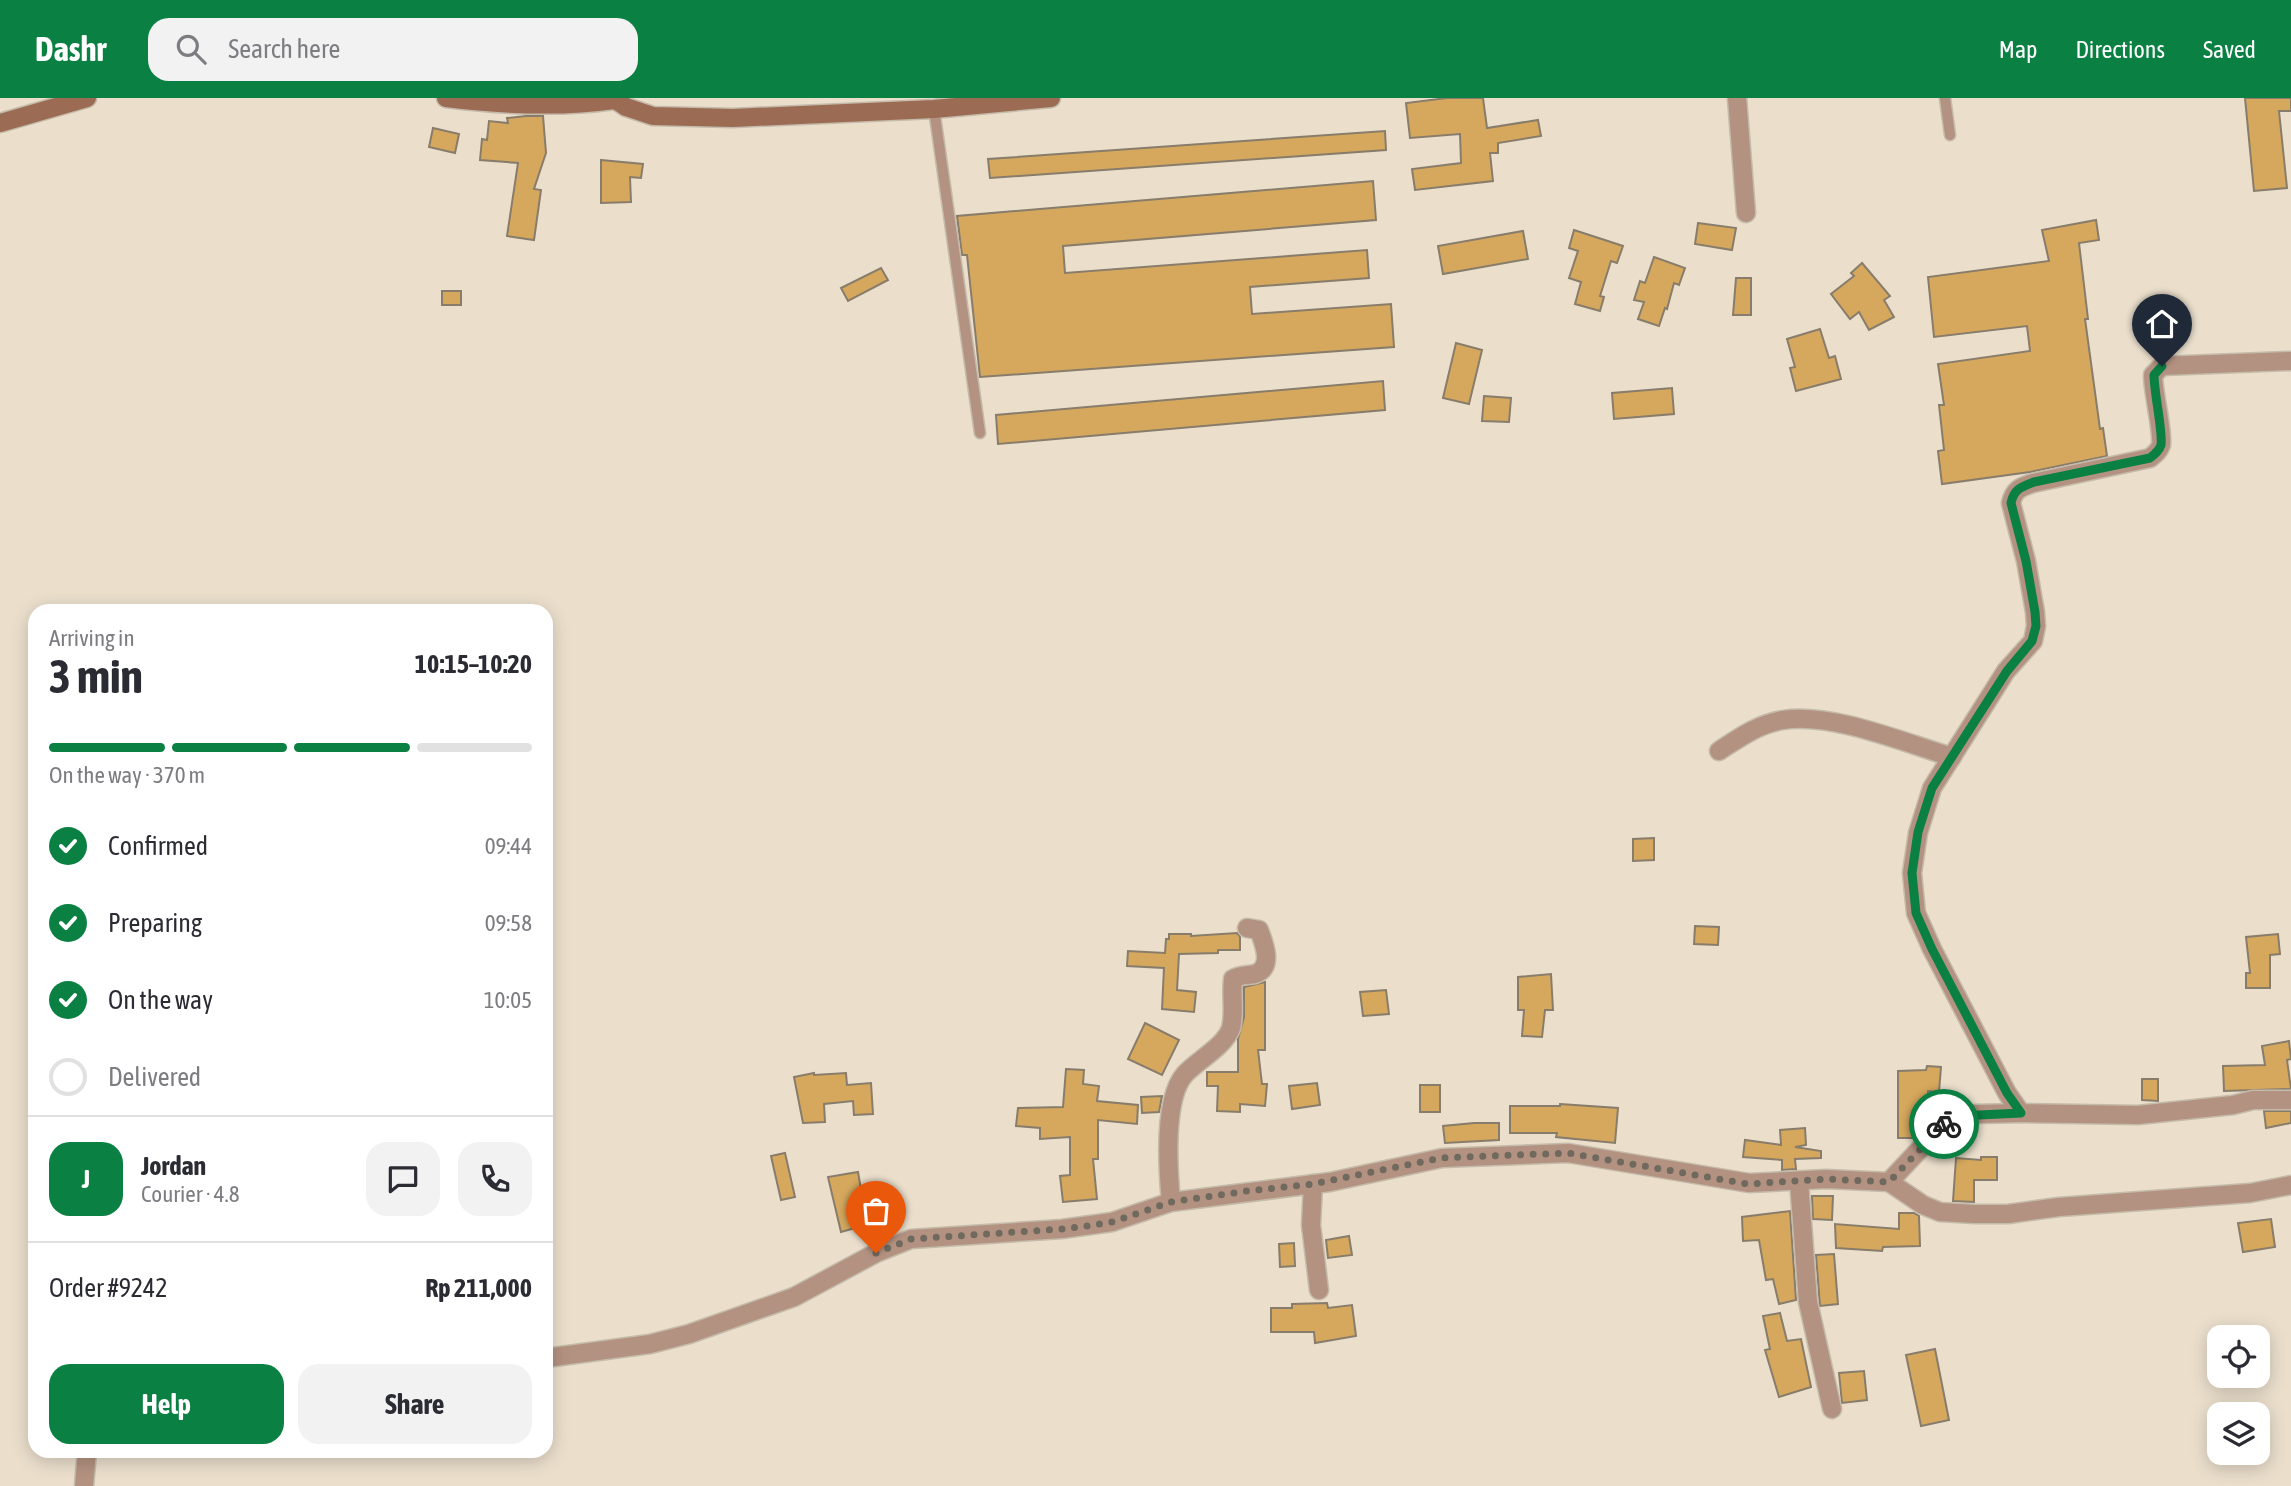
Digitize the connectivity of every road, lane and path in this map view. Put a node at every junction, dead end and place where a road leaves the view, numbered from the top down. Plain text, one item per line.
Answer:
1 (87, 98) edge
2 (446, 98) edge
3 (1051, 98) edge
4 (1737, 98) edge
5 (1945, 98) edge
6 (614, 99) edge
7 (934, 109) junction
8 (0, 123) edge
9 (1950, 135) dead end
10 (1746, 213) dead end
11 (2291, 361) edge
12 (980, 433) dead end
13 (1719, 751) dead end
14 (1952, 757) junction
15 (1247, 928) dead end
16 (2291, 1100) edge
17 (2021, 1113) junction
18 (1799, 1181) junction
19 (1889, 1182) junction
20 (1313, 1184) junction
21 (2291, 1185) edge
22 (1171, 1202) junction
23 (1319, 1290) dead end
24 (553, 1357) edge
25 (1832, 1409) dead end
26 (86, 1458) edge
27 (83, 1486) edge

1 - 8 street
2 - 6 street
3 - 7 street
4 - 10 street
5 - 9 lane
6 - 7 street
7 - 12 lane
11 - 14 street
13 - 14 street
14 - 17 street
15 - 22 street
16 - 17 street
17 - 19 street
18 - 19 street
18 - 20 street
18 - 25 street
19 - 21 street
20 - 22 street
20 - 23 street
22 - 24 street
26 - 27 street

